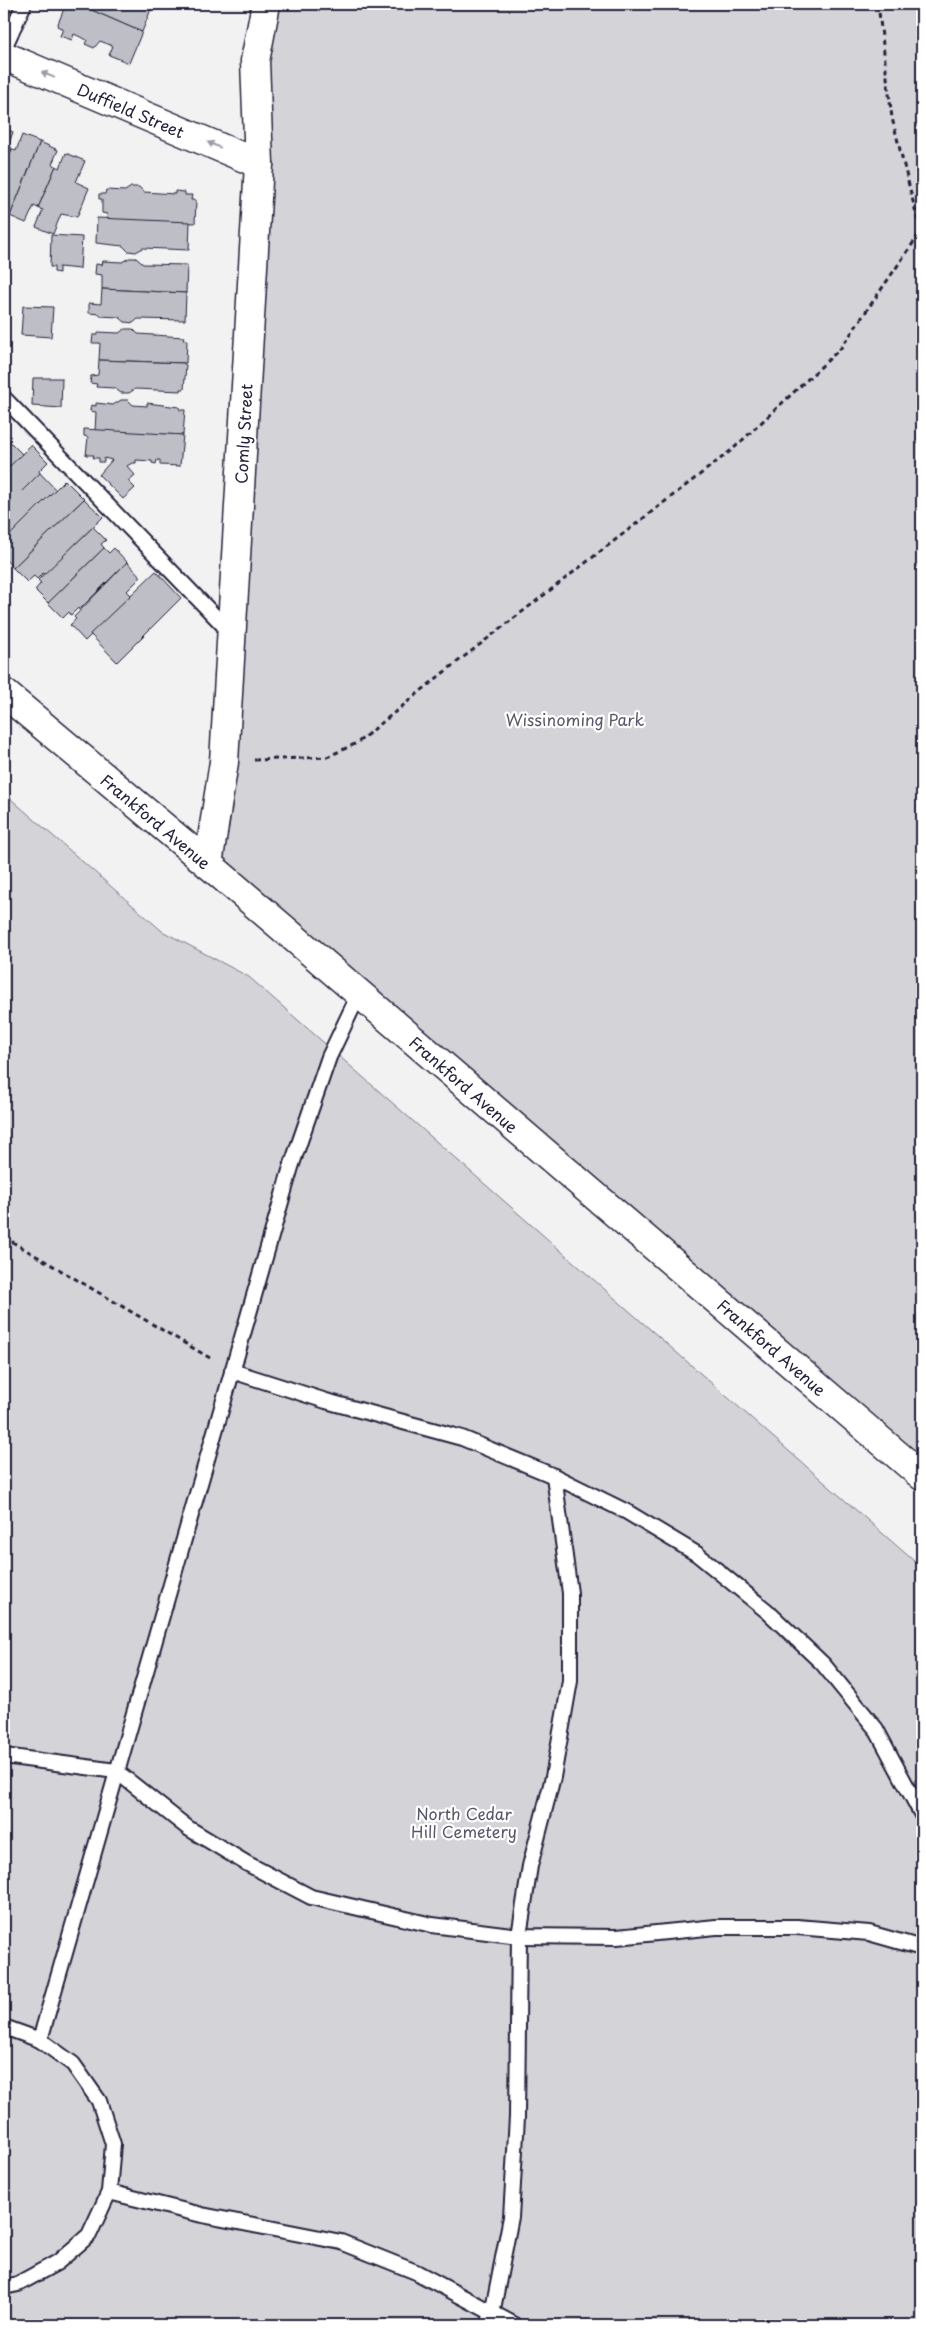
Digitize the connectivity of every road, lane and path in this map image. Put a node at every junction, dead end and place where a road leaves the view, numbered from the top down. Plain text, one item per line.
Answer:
1 (24, 4) edge
2 (266, 4) edge
3 (878, 4) edge
4 (4, 48) edge
5 (4, 56) edge
6 (259, 164) junction
7 (922, 231) edge
8 (922, 237) edge
9 (4, 398) edge
10 (232, 633) junction
11 (4, 693) edge
12 (224, 762) junction
13 (208, 864) junction
14 (359, 994) junction
15 (4, 1237) edge
16 (232, 1371) junction
17 (554, 1476) junction
18 (922, 1476) edge
19 (4, 1756) edge
20 (116, 1772) junction
21 (922, 1815) edge
22 (519, 1936) junction
23 (922, 1948) edge
24 (4, 2027) edge
25 (40, 2040) junction
26 (109, 2192) junction
27 (4, 2287) edge
28 (490, 2320) edge
29 (515, 2325) edge

1 - 4 lane
2 - 6 main road, Comly Street
3 - 7 path
6 -> 5 main road, Duffield Street
6 - 10 main road, Comly Street
7 - 8 path
7 - 12 path
9 - 10 lane
10 - 12 main road, Comly Street
11 - 13 main road, Frankford Avenue
12 - 13 main road, Comly Street
13 - 14 main road, Frankford Avenue
14 - 16 lane
14 - 18 main road, Frankford Avenue
15 - 16 path
16 - 17 lane
16 - 20 lane
17 - 21 lane
17 - 22 lane
19 - 20 lane
20 - 22 lane
20 - 25 lane
22 - 23 lane
22 - 28 lane
24 - 25 lane
25 - 26 lane
26 - 27 lane
26 - 28 lane
28 - 29 lane

